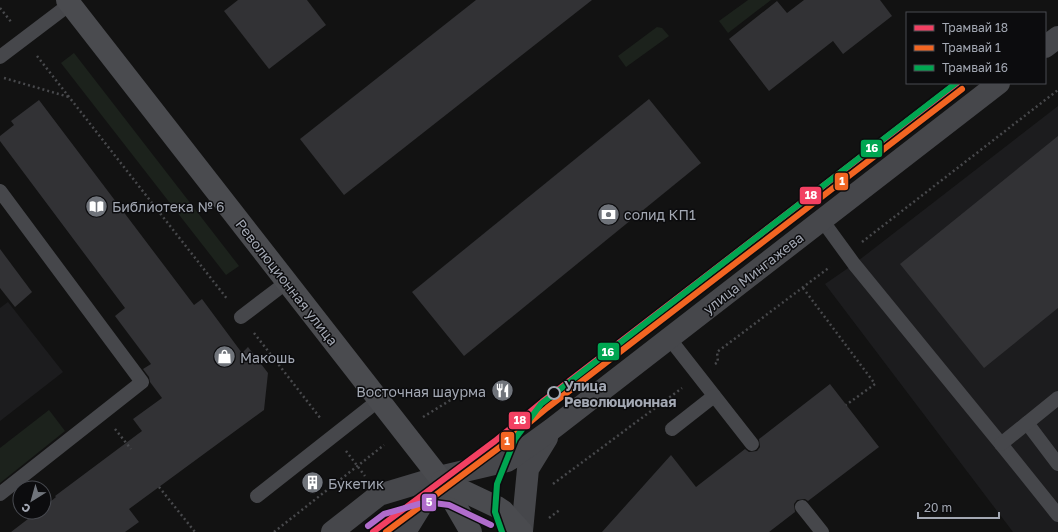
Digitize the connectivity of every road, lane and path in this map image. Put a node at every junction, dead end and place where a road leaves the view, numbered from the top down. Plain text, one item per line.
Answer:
1 (68, 2) edge
2 (0, 8) edge
3 (1058, 37) edge
4 (24, 39) junction
5 (1046, 46) edge
6 (0, 58) edge
7 (0, 77) edge
8 (998, 84) edge
9 (1058, 90) edge
10 (69, 97) junction
11 (0, 191) edge
12 (822, 220) junction
13 (846, 254) junction
14 (287, 282) junction
15 (803, 288) junction
16 (241, 317) junction
17 (669, 338) junction
18 (699, 376) junction
19 (457, 396) dead end
20 (714, 396) junction
21 (1058, 398) edge
22 (379, 400) junction
23 (846, 405) dead end
24 (1027, 423) junction
25 (552, 429) junction
26 (672, 429) dead end
27 (403, 430) junction
28 (335, 436) junction
29 (752, 444) dead end
30 (1001, 444) junction
31 (1058, 464) edge
32 (358, 466) junction
33 (441, 479) junction
34 (551, 485) dead end
35 (159, 487) dead end
36 (0, 494) edge
37 (379, 495) junction
38 (257, 496) dead end
39 (802, 507) dead end
40 (1058, 515) edge
41 (522, 531) edge
42 (195, 532) edge
43 (274, 532) edge
44 (332, 532) edge
45 (405, 532) edge
46 (471, 532) edge
47 (822, 532) edge

1 - 4 lane
1 - 14 main road, Революционная улица
2 - 4 path
3 - 5 street
4 - 6 lane
4 - 10 path
7 - 10 path
8 - 12 street, улица Мингажева
9 - 13 path
10 - 16 path
11 - 36 lane
12 - 13 lane
12 - 17 street, улица Мингажева
13 - 15 path
13 - 30 lane
14 - 16 lane
14 - 22 main road, Революционная улица
15 - 18 path
15 - 23 path
16 - 28 path
17 - 18 lane
17 - 25 street, улица Мингажева
18 - 20 lane
18 - 34 path
19 - 27 path
20 - 26 lane
20 - 29 lane
21 - 24 lane
22 - 27 main road, Революционная улица
22 - 28 lane
24 - 30 lane
24 - 31 lane
25 - 33 street, улица Мингажева
25 - 41 street
27 - 32 path
27 - 33 main road, Революционная улица
28 - 32 path
28 - 38 lane
30 - 40 lane
32 - 37 path
32 - 43 path
33 - 37 street
33 - 41 main road
33 - 45 street
33 - 46 main road, Революционная улица
35 - 42 path
37 - 44 street
39 - 47 lane

